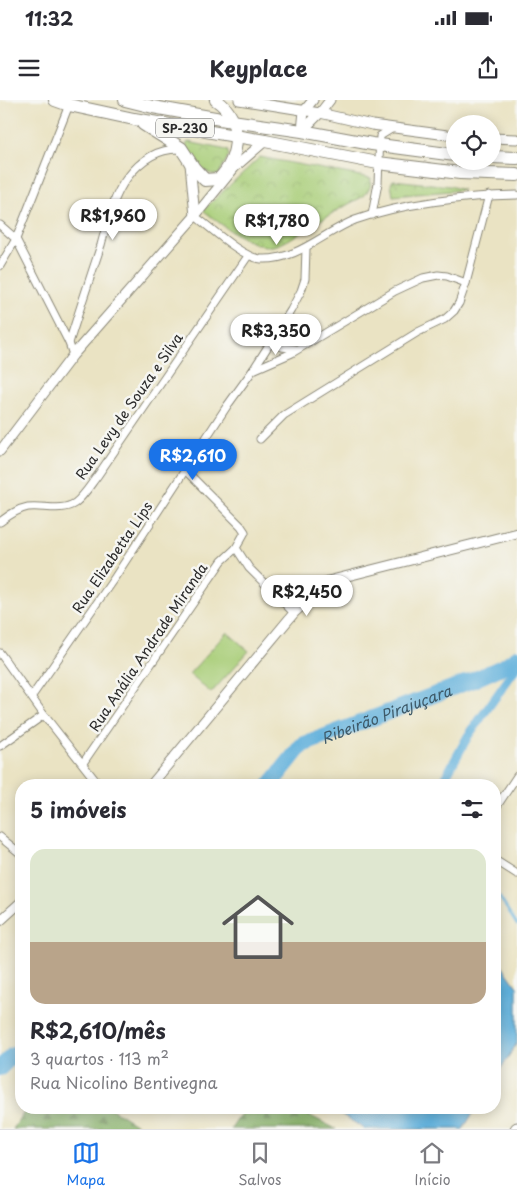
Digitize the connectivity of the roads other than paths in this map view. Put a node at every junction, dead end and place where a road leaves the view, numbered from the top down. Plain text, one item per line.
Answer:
1 (55, 100) edge
2 (125, 100) edge
3 (216, 100) edge
4 (239, 100) edge
5 (313, 100) edge
6 (330, 100) edge
7 (69, 105) junction
8 (304, 111) junction
9 (320, 113) junction
10 (134, 119) junction
11 (232, 121) junction
12 (393, 128) junction
13 (302, 131) junction
14 (446, 135) edge
15 (236, 136) junction
16 (501, 138) edge
17 (517, 138) edge
18 (265, 141) junction
19 (375, 145) junction
20 (181, 148) junction
21 (318, 151) junction
22 (446, 154) edge
23 (501, 157) edge
24 (517, 158) edge
25 (378, 163) junction
26 (190, 164) junction
27 (235, 167) junction
28 (517, 175) edge
29 (517, 195) edge
30 (489, 196) junction
31 (372, 215) junction
32 (195, 216) junction
33 (0, 225) edge
34 (16, 239) junction
35 (306, 248) junction
36 (248, 256) junction
37 (0, 266) edge
38 (466, 283) junction
39 (276, 334) junction
40 (69, 343) junction
41 (298, 349) junction
42 (73, 355) junction
43 (253, 370) junction
44 (260, 439) dead end
45 (0, 452) edge
46 (186, 471) junction
47 (0, 522) edge
48 (517, 532) edge
49 (236, 548) junction
50 (294, 613) junction
51 (0, 653) edge
52 (32, 696) junction
53 (44, 715) junction
54 (0, 746) edge
55 (83, 763) junction
56 (517, 776) edge
57 (95, 779) edge
58 (156, 779) edge
59 (501, 800) edge
60 (0, 837) edge
61 (15, 849) edge
62 (501, 864) edge
63 (517, 874) edge
64 (15, 907) edge
65 (0, 921) edge

1 - 7 highway, SP-230
2 - 11 highway, SP-230
3 - 11 highway
4 - 8 street
5 - 8 street
6 - 9 street
7 - 10 highway, SP-230
7 - 34 street
8 - 9 street
8 - 13 street
9 - 12 street
9 - 13 street
10 - 15 highway, SP-230
10 - 20 highway
11 - 13 highway, SP-230
11 - 15 highway
12 - 14 street
12 - 19 street
13 - 18 highway
13 - 19 highway, SP-230
13 - 21 highway
15 - 18 highway, SP-230
15 - 26 highway
15 - 27 street
16 - 17 street
18 - 21 highway, SP-230
18 - 27 street
19 - 22 highway, SP-230
19 - 25 street
20 - 26 highway
20 - 40 street
21 - 25 highway, SP-230
23 - 24 highway
25 - 28 highway, SP-230
25 - 31 street
26 - 32 street
27 - 32 street
29 - 30 street
30 - 31 street
30 - 38 street
31 - 35 street
32 - 36 street
32 - 42 street
33 - 34 street
34 - 37 street
34 - 40 street
35 - 36 street
35 - 39 street, Rua Elizabetta Lips
36 - 47 street, Rua Levy de Souza e Silva
38 - 41 street
38 - 44 street
39 - 41 street
39 - 43 street, Rua Elizabetta Lips
40 - 42 street
41 - 43 street
42 - 45 street
43 - 46 street, Rua Elizabetta Lips
46 - 49 street
46 - 52 street, Rua Elizabetta Lips
48 - 50 street
49 - 50 street
49 - 55 street, Rua Anália Andrade Miranda
50 - 58 street
51 - 52 street
52 - 53 street
53 - 54 street
53 - 55 street
55 - 57 street
56 - 59 street
60 - 61 street
62 - 63 street
64 - 65 street

